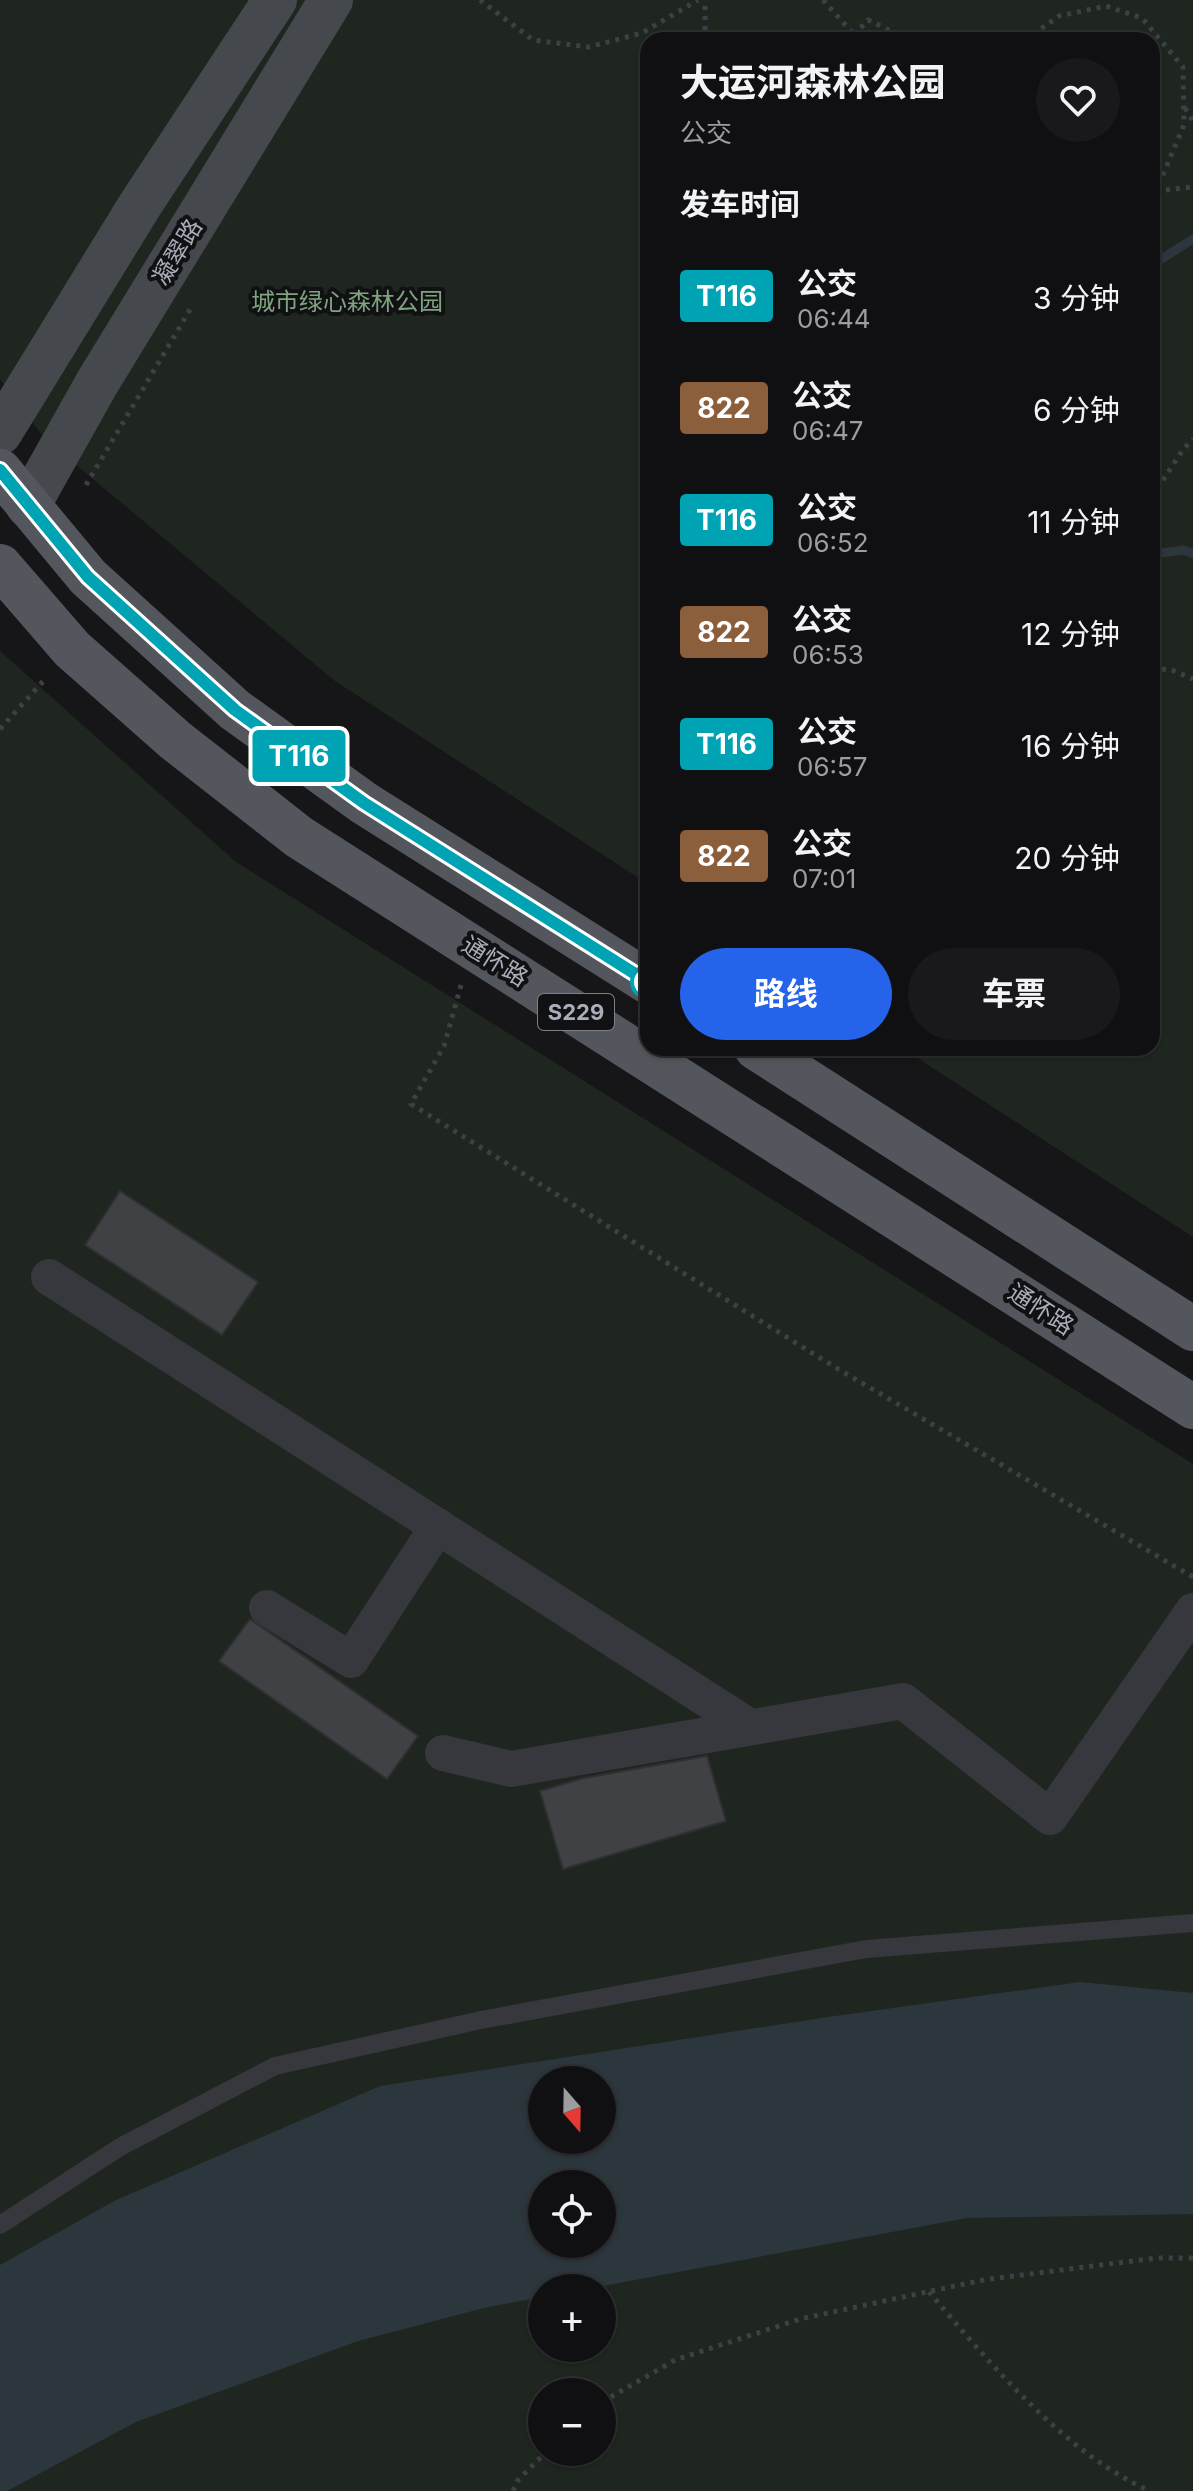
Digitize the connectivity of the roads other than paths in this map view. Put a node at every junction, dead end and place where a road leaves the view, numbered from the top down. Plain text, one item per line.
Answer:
1 (275, 0) edge
2 (331, 0) edge
3 (140, 205) junction
4 (97, 383) junction
5 (0, 433) edge
6 (0, 471) edge
7 (28, 506) junction
8 (0, 566) edge
9 (640, 977) edge
10 (640, 1053) edge
11 (644, 1056) edge
12 (768, 1056) edge
13 (49, 1277) dead end
14 (1193, 1329) edge
15 (1193, 1407) edge
16 (438, 1526) junction
17 (267, 1608) dead end
18 (1193, 1611) edge
19 (750, 1727) junction
20 (443, 1753) dead end
21 (1193, 1923) edge
22 (0, 2225) edge

1 - 3 main road
2 - 4 main road, 凝翠路
3 - 4 main road
3 - 5 main road
4 - 7 main road, 凝翠路
6 - 7 main road, S229
7 - 9 main road, S229
8 - 10 main road, 通怀路 / S229
11 - 15 main road, 通怀路 / S229
12 - 14 main road
13 - 16 street
16 - 17 street
16 - 19 street
18 - 19 street
19 - 20 street
21 - 22 lane

